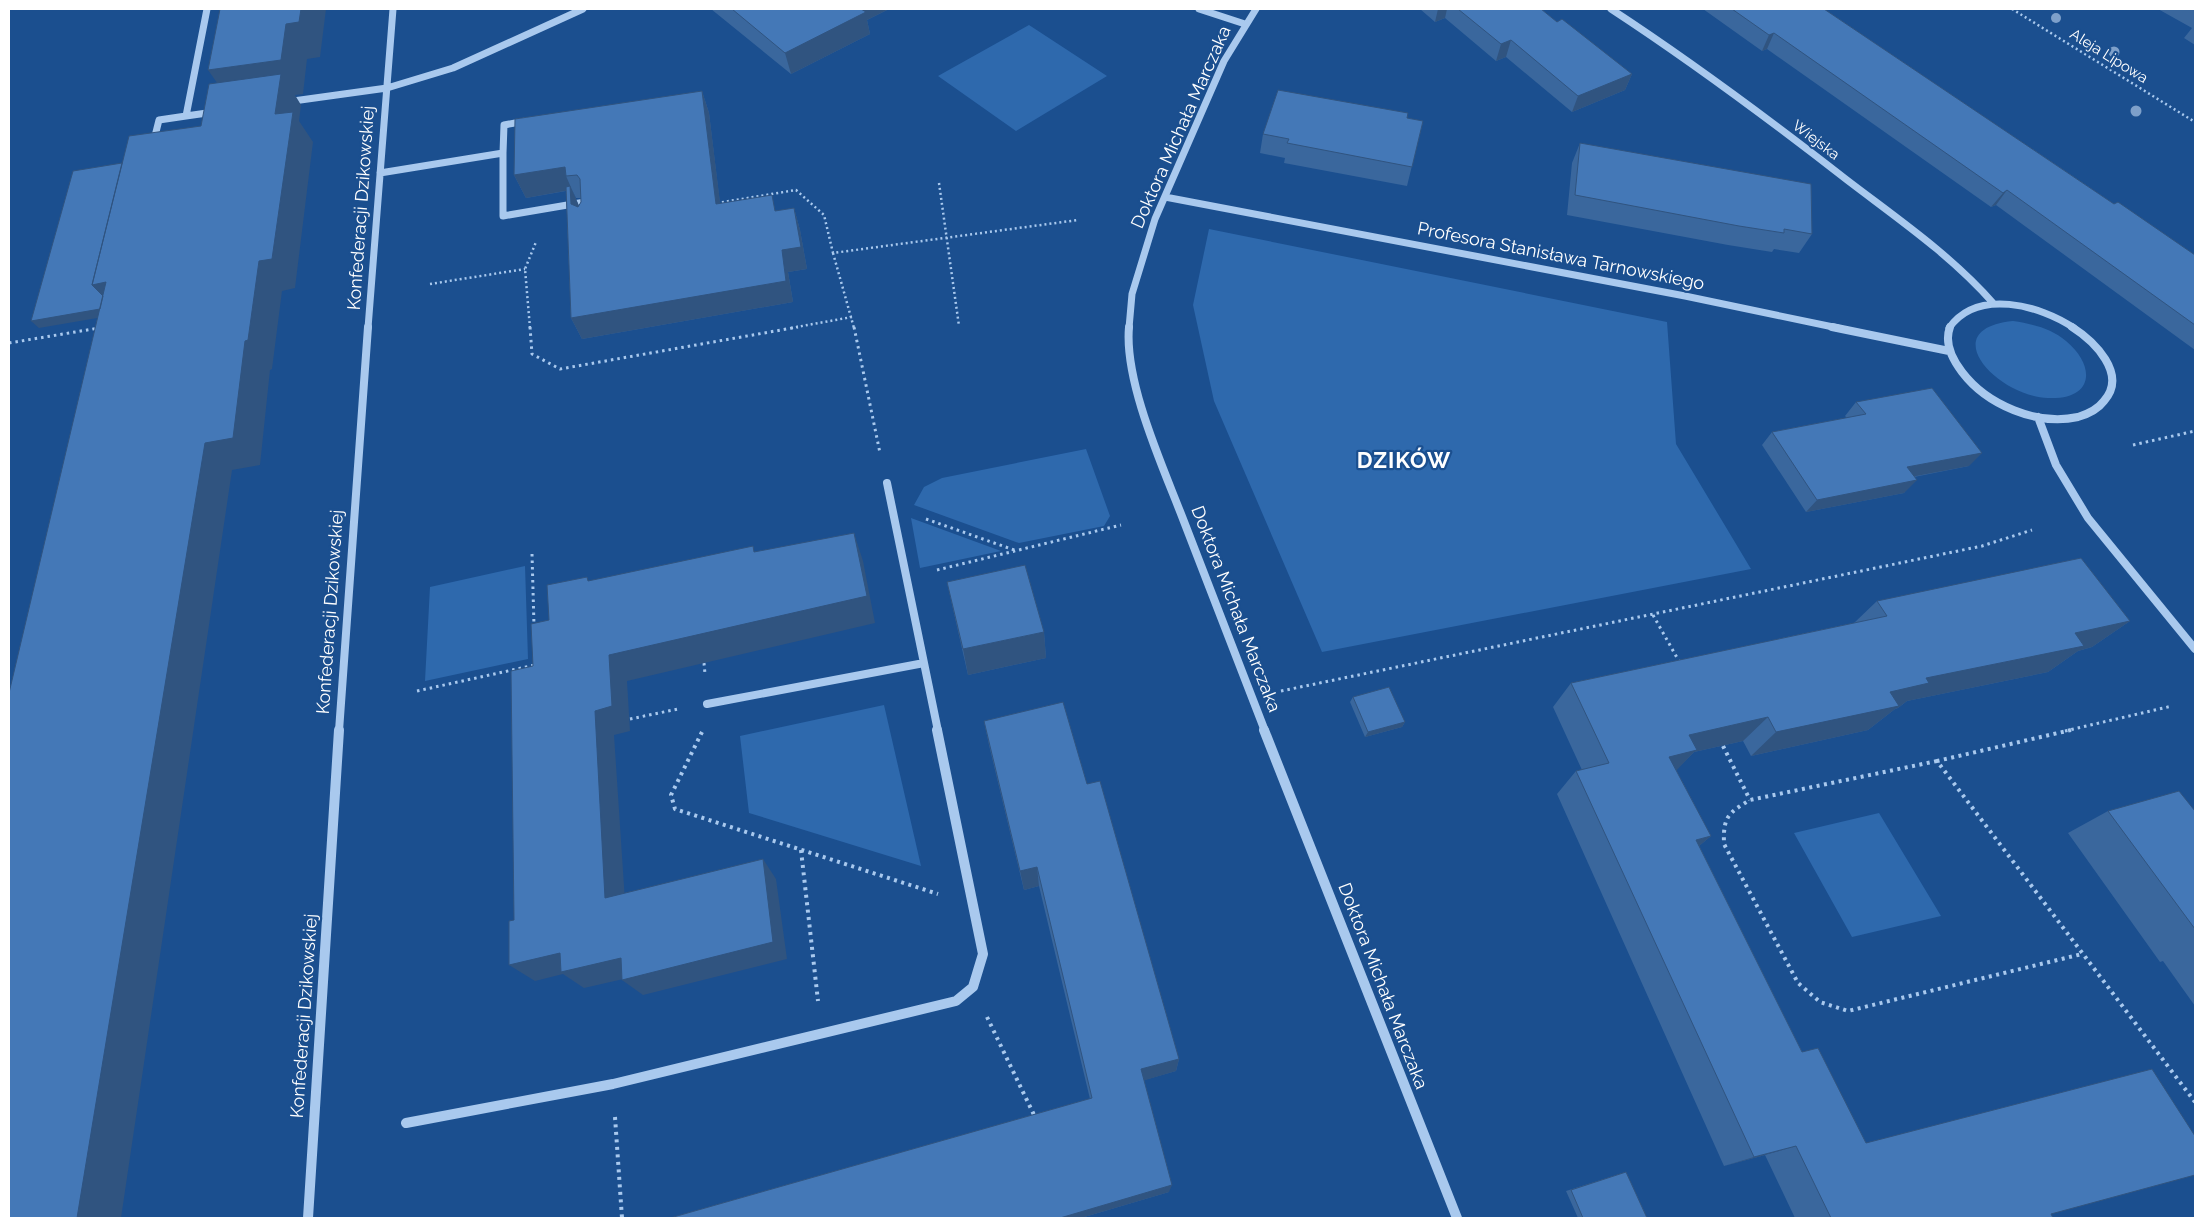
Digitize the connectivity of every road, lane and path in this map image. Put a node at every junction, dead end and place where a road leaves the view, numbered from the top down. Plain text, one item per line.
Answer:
1 (207, 9) edge
2 (393, 9) edge
3 (583, 9) edge
4 (1199, 9) edge
5 (1256, 9) edge
6 (1611, 9) edge
7 (2012, 9) edge
8 (1245, 24) junction
9 (387, 88) junction
10 (282, 103) edge
11 (225, 111) edge
12 (186, 116) junction
13 (533, 120) edge
14 (2195, 122) edge
15 (503, 152) junction
16 (150, 157) edge
17 (380, 173) junction
18 (939, 183) dead end
19 (1165, 197) junction
20 (710, 204) edge
21 (586, 217) edge
22 (1078, 220) dead end
23 (945, 237) junction
24 (536, 241) dead end
25 (833, 253) junction
26 (525, 269) junction
27 (430, 284) dead end
28 (1994, 304) junction
29 (852, 317) junction
30 (959, 326) dead end
31 (103, 328) edge
32 (9, 343) edge
33 (1949, 351) junction
34 (2038, 417) junction
35 (2195, 431) edge
36 (2133, 445) dead end
37 (887, 483) joint
38 (892, 507) junction
39 (1121, 525) dead end
40 (2032, 530) dead end
41 (1018, 551) junction
42 (532, 554) dead end
43 (906, 578) junction
44 (1653, 615) junction
45 (534, 628) edge
46 (2195, 649) edge
47 (535, 656) edge
48 (924, 663) junction
49 (1684, 670) edge
50 (417, 691) dead end
51 (1276, 692) dead end
52 (717, 702) junction
53 (707, 704) joint
54 (2172, 706) dead end
55 (630, 718) dead end
56 (1723, 746) edge
57 (1937, 761) junction
58 (1750, 800) junction
59 (801, 850) junction
60 (974, 906) junction
61 (2082, 954) junction
62 (973, 987) junction
63 (822, 1034) junction
64 (613, 1084) junction
65 (2195, 1102) edge
66 (406, 1123) dead end
67 (1039, 1124) edge
68 (308, 1218) edge
69 (622, 1218) edge
70 (1457, 1218) edge

1 - 12 street
2 - 9 street, Konfederacji Dzikowskiej
3 - 9 street
4 - 8 lane
5 - 8 street, Doktora Michała Marczaka
6 - 28 street, Wiejska
7 - 14 path, Aleja Lipowa
8 - 19 street, Doktora Michała Marczaka
9 - 10 street
9 - 17 street, Konfederacji Dzikowskiej
11 - 12 street
12 - 16 street
13 - 15 street
15 - 17 street
15 - 21 street
17 - 68 street, Konfederacji Dzikowskiej
18 - 23 path
19 - 33 street, Profesora Stanisława Tarnowskiego
19 - 70 street, Doktora Michała Marczaka
20 - 25 path
22 - 23 path
23 - 25 path
23 - 30 path
24 - 26 path
25 - 29 path
26 - 27 path
26 - 29 path
28 - 33 street
28 - 34 street
29 - 37 path
31 - 32 path
33 - 34 street
34 - 46 street
35 - 36 path
37 - 38 street
38 - 41 path
38 - 43 street
39 - 41 path
40 - 44 path
41 - 43 path
42 - 45 path
43 - 48 street
44 - 49 path
44 - 51 path
47 - 50 path
48 - 52 street
48 - 60 street
52 - 53 street
52 - 59 path
53 - 55 path
54 - 57 path
56 - 58 path
57 - 58 path
57 - 61 path
58 - 61 path
59 - 60 path
59 - 63 path
60 - 62 street
61 - 65 path
62 - 63 street
62 - 67 path
63 - 64 street
64 - 66 street
64 - 69 path

